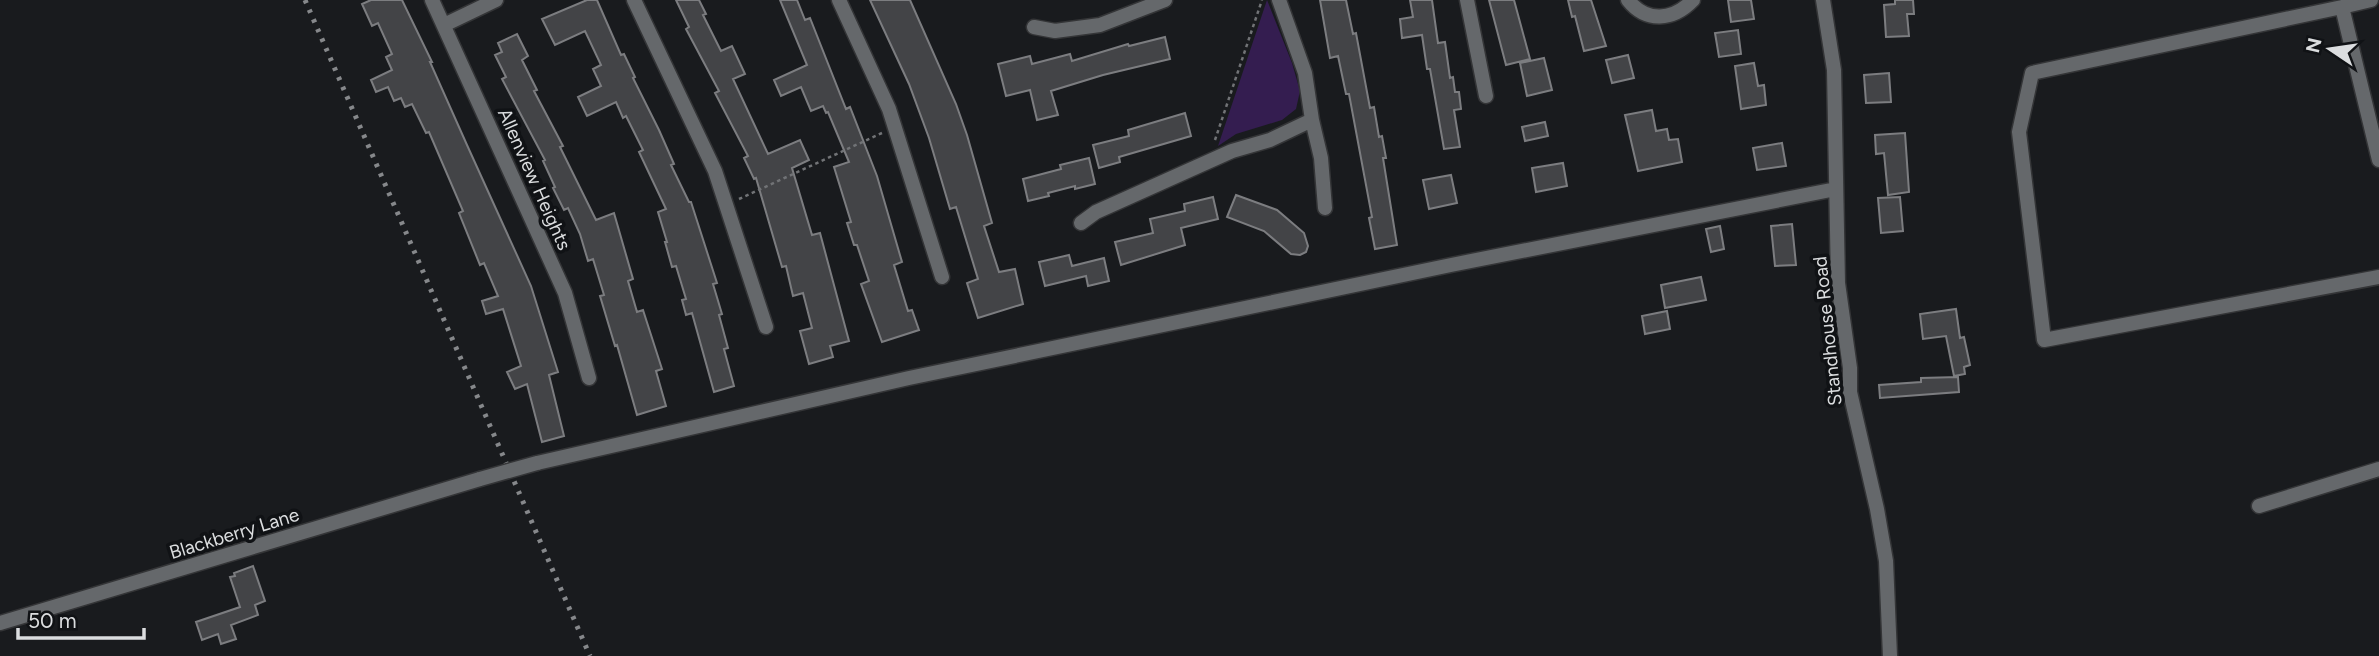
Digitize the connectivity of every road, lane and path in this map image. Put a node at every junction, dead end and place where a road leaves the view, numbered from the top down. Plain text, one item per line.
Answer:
1 (432, 0) edge
2 (496, 0) edge
3 (634, 0) edge
4 (839, 0) edge
5 (1166, 0) edge
6 (1262, 0) edge
7 (1279, 0) edge
8 (1467, 0) edge
9 (1628, 0) edge
10 (1693, 0) edge
11 (1823, 0) edge
12 (2371, 0) edge
13 (2342, 7) junction
14 (444, 25) junction
15 (1034, 27) dead end
16 (1486, 96) dead end
17 (1312, 120) junction
18 (895, 127) junction
19 (2379, 160) edge
20 (1206, 163) junction
21 (1836, 189) junction
22 (726, 205) junction
23 (1325, 208) dead end
24 (1082, 223) dead end
25 (942, 277) dead end
26 (2379, 277) edge
27 (766, 327) dead end
28 (589, 379) dead end
29 (2379, 470) edge
30 (2259, 506) dead end
31 (0, 623) edge
32 (1890, 656) edge

1 - 14 street, Allenview Heights
2 - 14 street
3 - 22 street
4 - 18 street
5 - 15 street
6 - 20 path
7 - 17 street
8 - 16 street
9 - 10 street
11 - 21 street, Standhouse Road
12 - 13 street
13 - 19 street
13 - 26 street
14 - 28 street, Allenview Heights
17 - 20 street
17 - 23 street
18 - 22 path
18 - 25 street
20 - 24 street
21 - 31 street, Blackberry Lane, bridge
21 - 32 street, Standhouse Road
22 - 27 street
29 - 30 street

